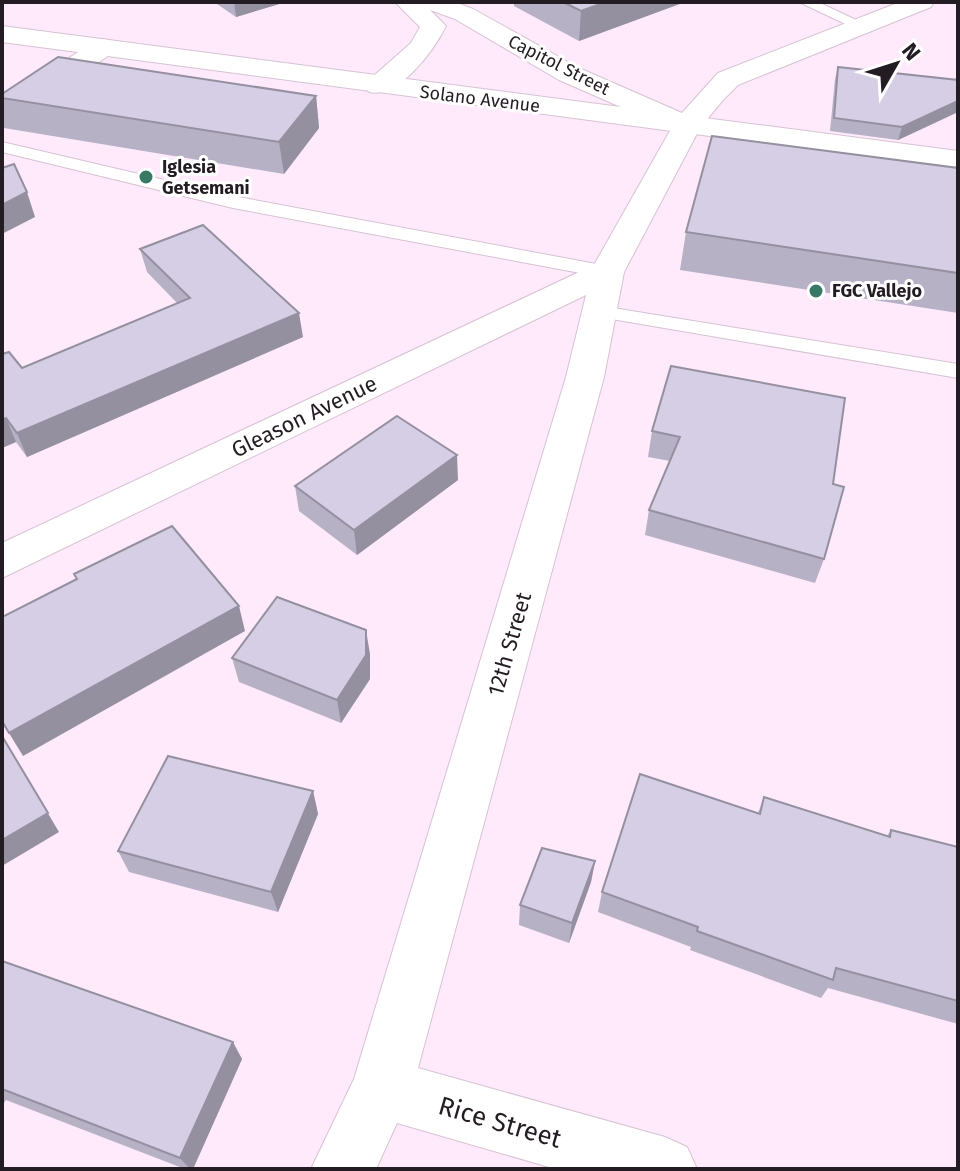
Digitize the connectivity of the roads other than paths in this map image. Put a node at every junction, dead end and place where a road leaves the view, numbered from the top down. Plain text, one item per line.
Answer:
1 (407, 2) edge
2 (432, 2) edge
3 (806, 2) edge
4 (922, 2) edge
5 (863, 27) junction
6 (2, 34) edge
7 (103, 47) junction
8 (379, 86) junction
9 (2, 117) edge
10 (687, 126) junction
11 (2, 147) edge
12 (958, 160) edge
13 (604, 292) junction
14 (958, 371) edge
15 (2, 562) edge
16 (382, 1088) junction
17 (343, 1169) edge
18 (665, 1169) edge

1 - 8 street
2 - 10 street, Capitol Street
3 - 5 lane
4 - 5 street, 12th Street
5 - 10 street, 12th Street
6 - 7 street, Solano Avenue
7 - 8 street, Solano Avenue
7 - 9 street
8 - 10 street, Solano Avenue
10 - 12 street, Solano Avenue
10 - 13 street, 12th Street
11 - 13 lane
13 - 14 lane
13 - 15 street, Gleason Avenue
13 - 16 street, 12th Street
16 - 17 street, 12th Street
16 - 18 street, Rice Street

